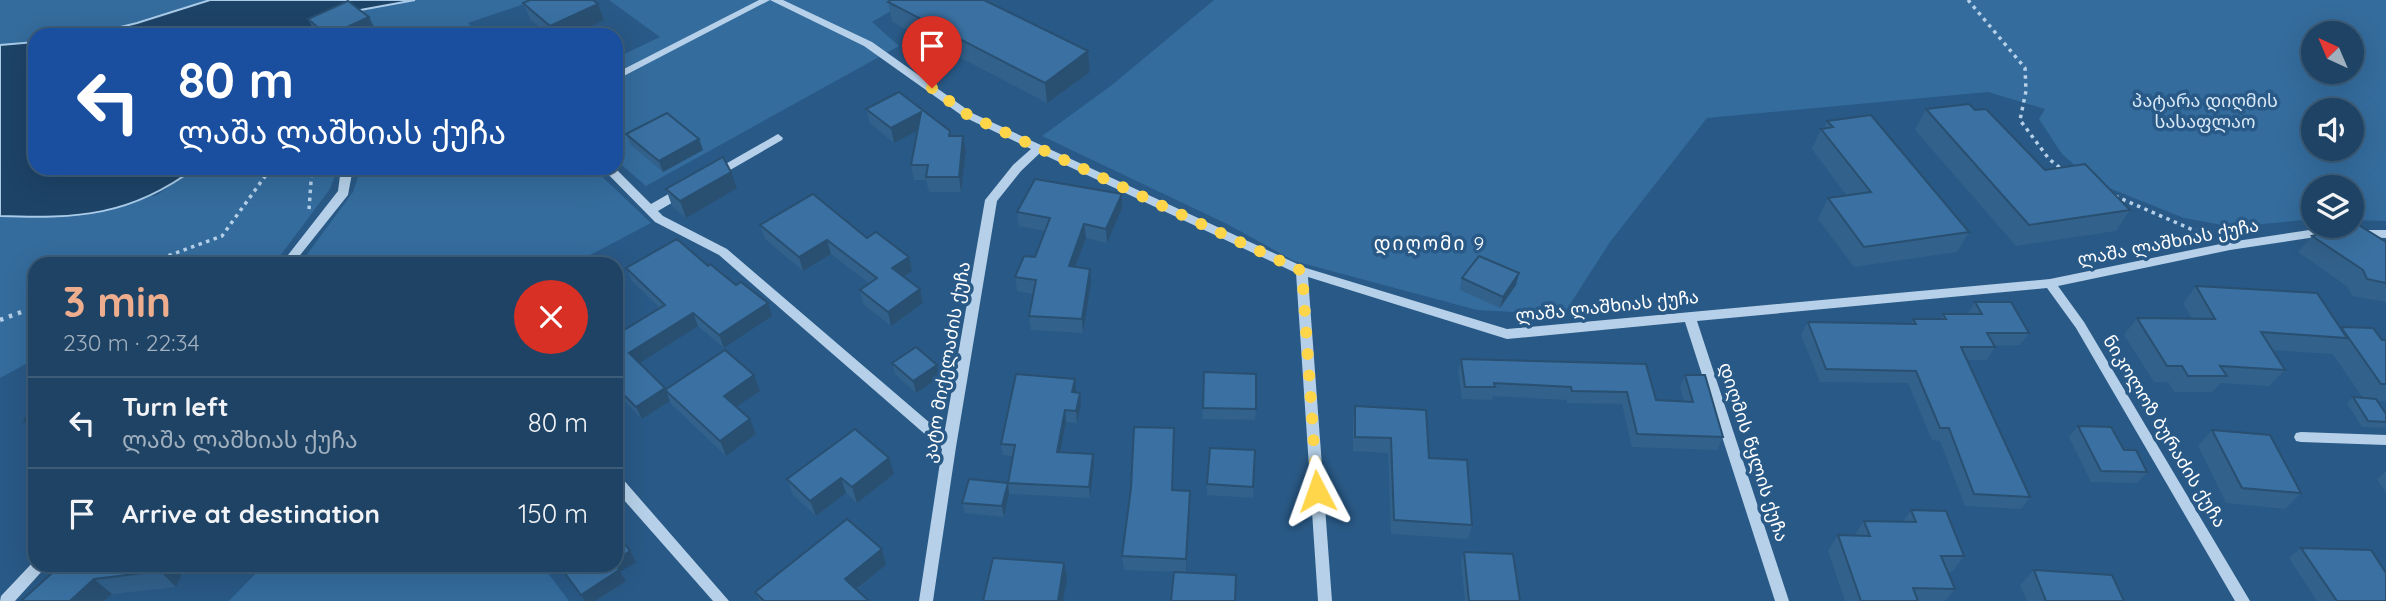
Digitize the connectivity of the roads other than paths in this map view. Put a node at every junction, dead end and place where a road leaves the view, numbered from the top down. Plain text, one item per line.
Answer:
1 (766, 0) edge
2 (775, 0) edge
3 (623, 73) edge
4 (778, 138) dead end
5 (1039, 148) junction
6 (347, 175) edge
7 (615, 175) edge
8 (706, 178) edge
9 (694, 185) edge
10 (650, 210) junction
11 (2386, 234) edge
12 (293, 257) edge
13 (1302, 271) junction
14 (2050, 284) junction
15 (1689, 316) junction
16 (2301, 437) dead end
17 (2386, 440) edge
18 (949, 447) junction
19 (623, 489) edge
20 (33, 572) edge
21 (6, 601) edge
22 (722, 601) edge
23 (926, 601) edge
24 (1325, 601) edge
25 (1782, 601) edge
26 (2243, 601) edge

1 - 3 street
2 - 5 street, ლაშა ლაშხიას ქუჩა
4 - 8 street
5 - 13 street, ლაშა ლაშხიას ქუჩა
5 - 18 street, კატო მიქელაძის ქუჩა
6 - 12 street
7 - 10 street
9 - 10 street
10 - 18 street
11 - 14 street, ლაშა ლაშხიას ქუჩა
13 - 15 street, ლაშა ლაშხიას ქუჩა
13 - 24 street
14 - 15 street, ლაშა ლაშხიას ქუჩა
14 - 26 street, ნიკოლოზ ბურაძის ქუჩა
15 - 25 street, დიღმის წყლის ქუჩა
16 - 17 street
18 - 23 street, კატო მიქელაძის ქუჩა
19 - 22 street
20 - 21 street

